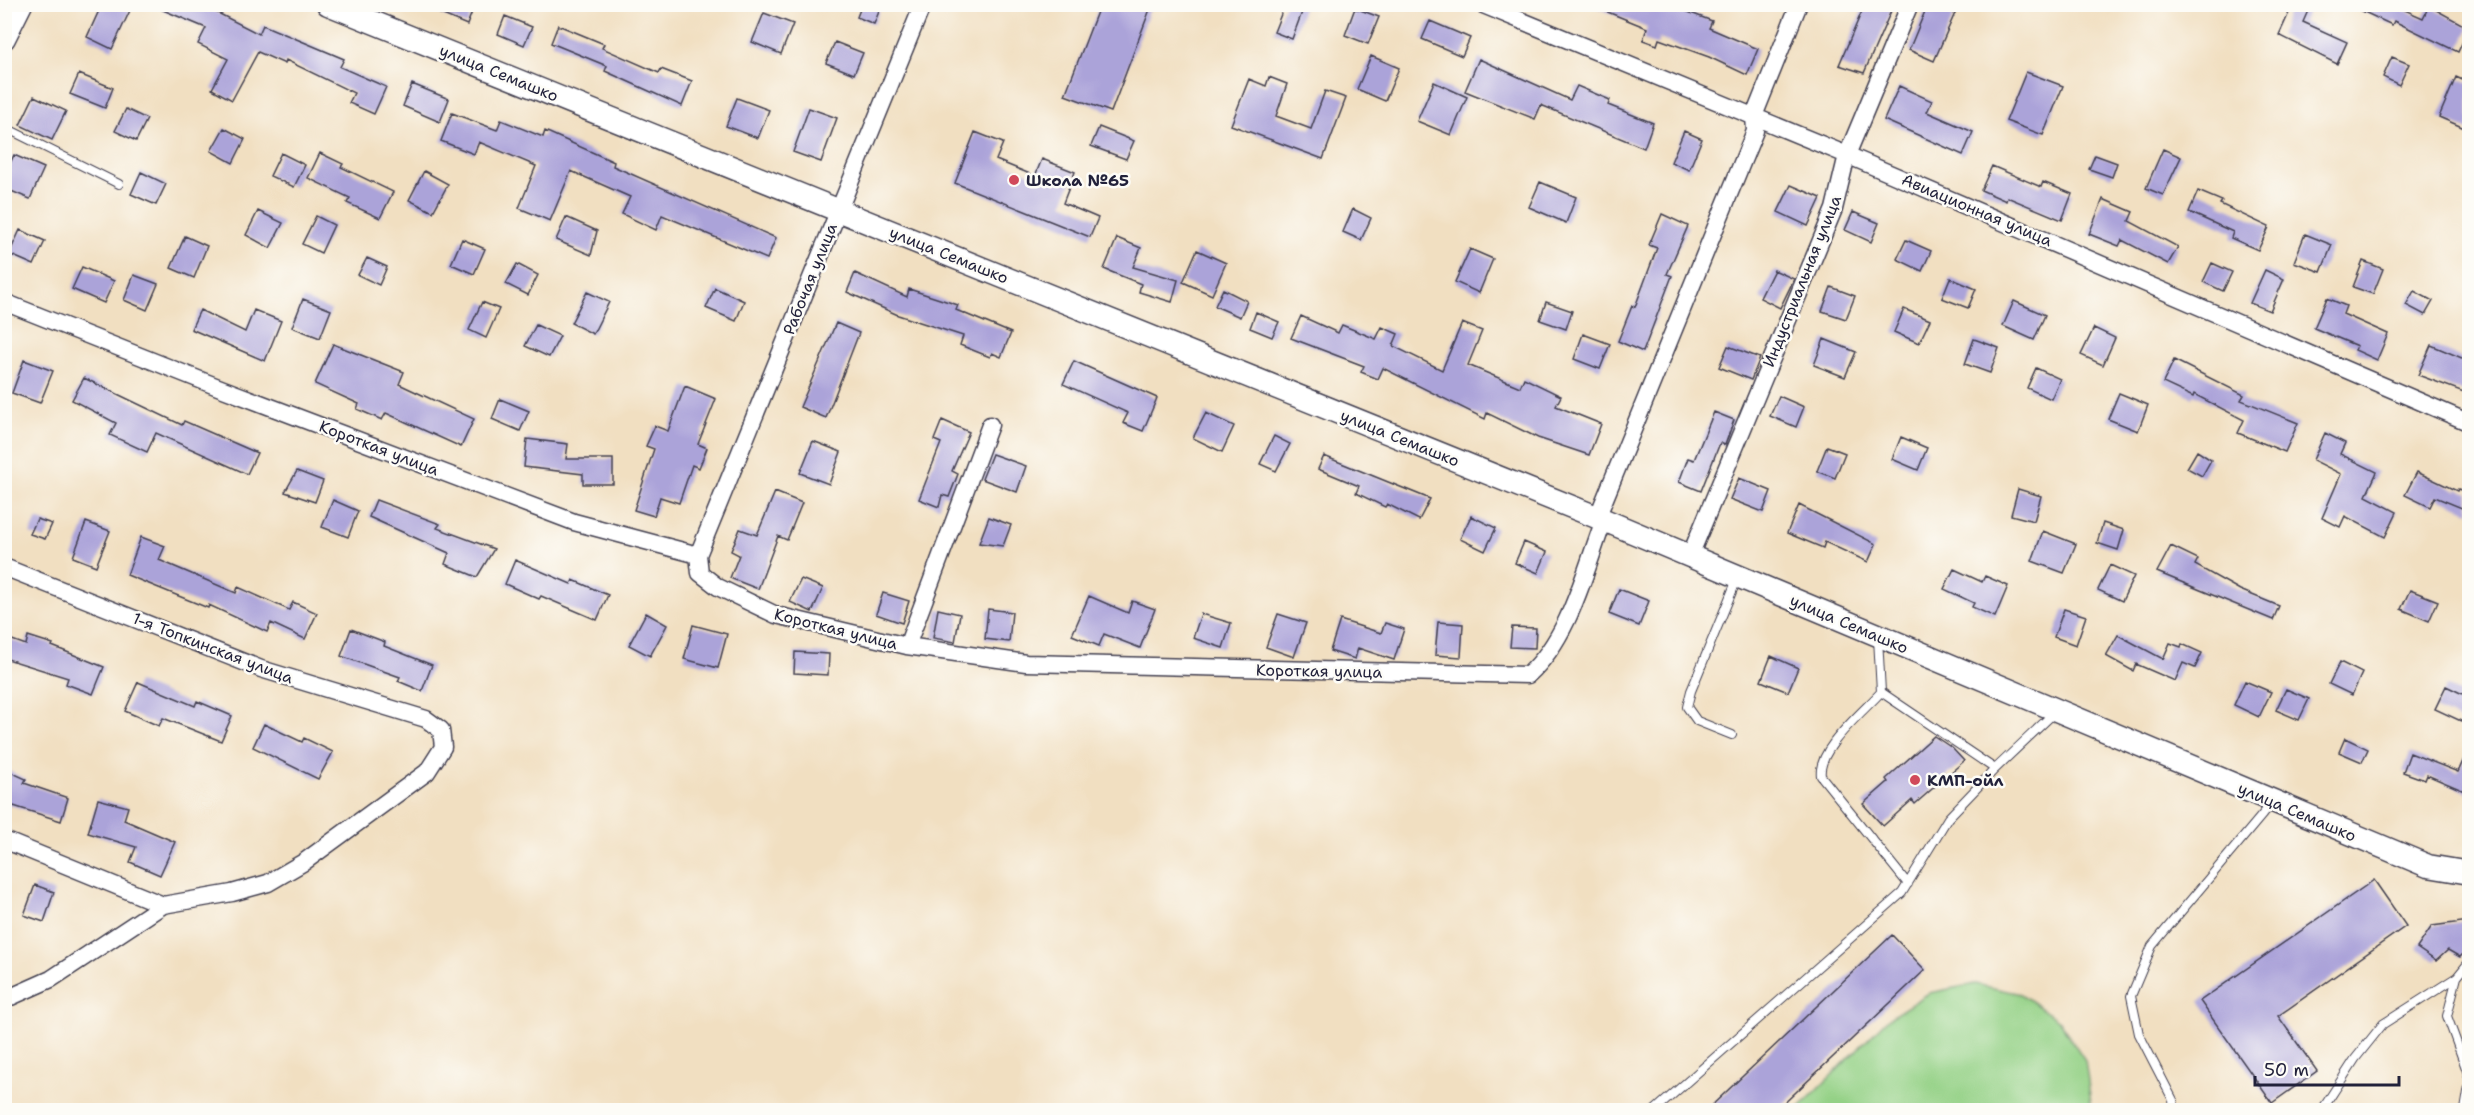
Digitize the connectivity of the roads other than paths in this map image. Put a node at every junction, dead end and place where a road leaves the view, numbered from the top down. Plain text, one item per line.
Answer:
1 (21, 4) edge
2 (328, 4) edge
3 (923, 4) edge
4 (1481, 4) edge
5 (1799, 4) edge
6 (1910, 4) edge
7 (4, 38) edge
8 (1754, 116) junction
9 (4, 127) edge
10 (1847, 155) junction
11 (119, 184) dead end
12 (838, 210) junction
13 (4, 302) edge
14 (2469, 423) edge
15 (990, 425) dead end
16 (1600, 519) junction
17 (698, 555) junction
18 (1690, 556) junction
19 (4, 567) edge
20 (1738, 577) junction
21 (1878, 637) junction
22 (907, 646) junction
23 (1881, 692) junction
24 (2056, 712) junction
25 (1732, 735) dead end
26 (1995, 769) junction
27 (2273, 802) junction
28 (4, 840) edge
29 (2469, 873) edge
30 (1908, 884) junction
31 (163, 905) junction
32 (2469, 961) edge
33 (2457, 977) junction
34 (4, 1000) edge
35 (2469, 1080) edge
36 (1655, 1110) edge
37 (2174, 1110) edge
38 (2322, 1110) edge
39 (2465, 1110) edge

1 - 7 main road
2 - 12 main road, улица Семашко
3 - 12 street, Рабочая улица
4 - 8 street, Авиационная улица
5 - 8 street
6 - 10 street, Индустриальная улица
8 - 10 street, Авиационная улица
8 - 16 street
9 - 11 lane
10 - 14 street, Авиационная улица
10 - 18 street, Индустриальная улица
12 - 16 main road, улица Семашко
12 - 17 street, Рабочая улица
13 - 17 street, Короткая улица
15 - 22 street
16 - 18 main road, улица Семашко
16 - 22 street, Короткая улица
17 - 22 street, Короткая улица
18 - 20 main road, улица Семашко
19 - 31 street, 1-я Топкинская улица
20 - 21 main road, улица Семашко
20 - 25 lane
21 - 23 lane
21 - 24 main road, улица Семашко
23 - 26 lane
23 - 30 lane
24 - 26 lane
24 - 27 main road, улица Семашко
26 - 30 lane
27 - 29 main road, улица Семашко
27 - 37 lane
28 - 31 street
30 - 36 lane
31 - 34 street
32 - 33 lane
33 - 35 lane
33 - 38 lane
35 - 39 lane

